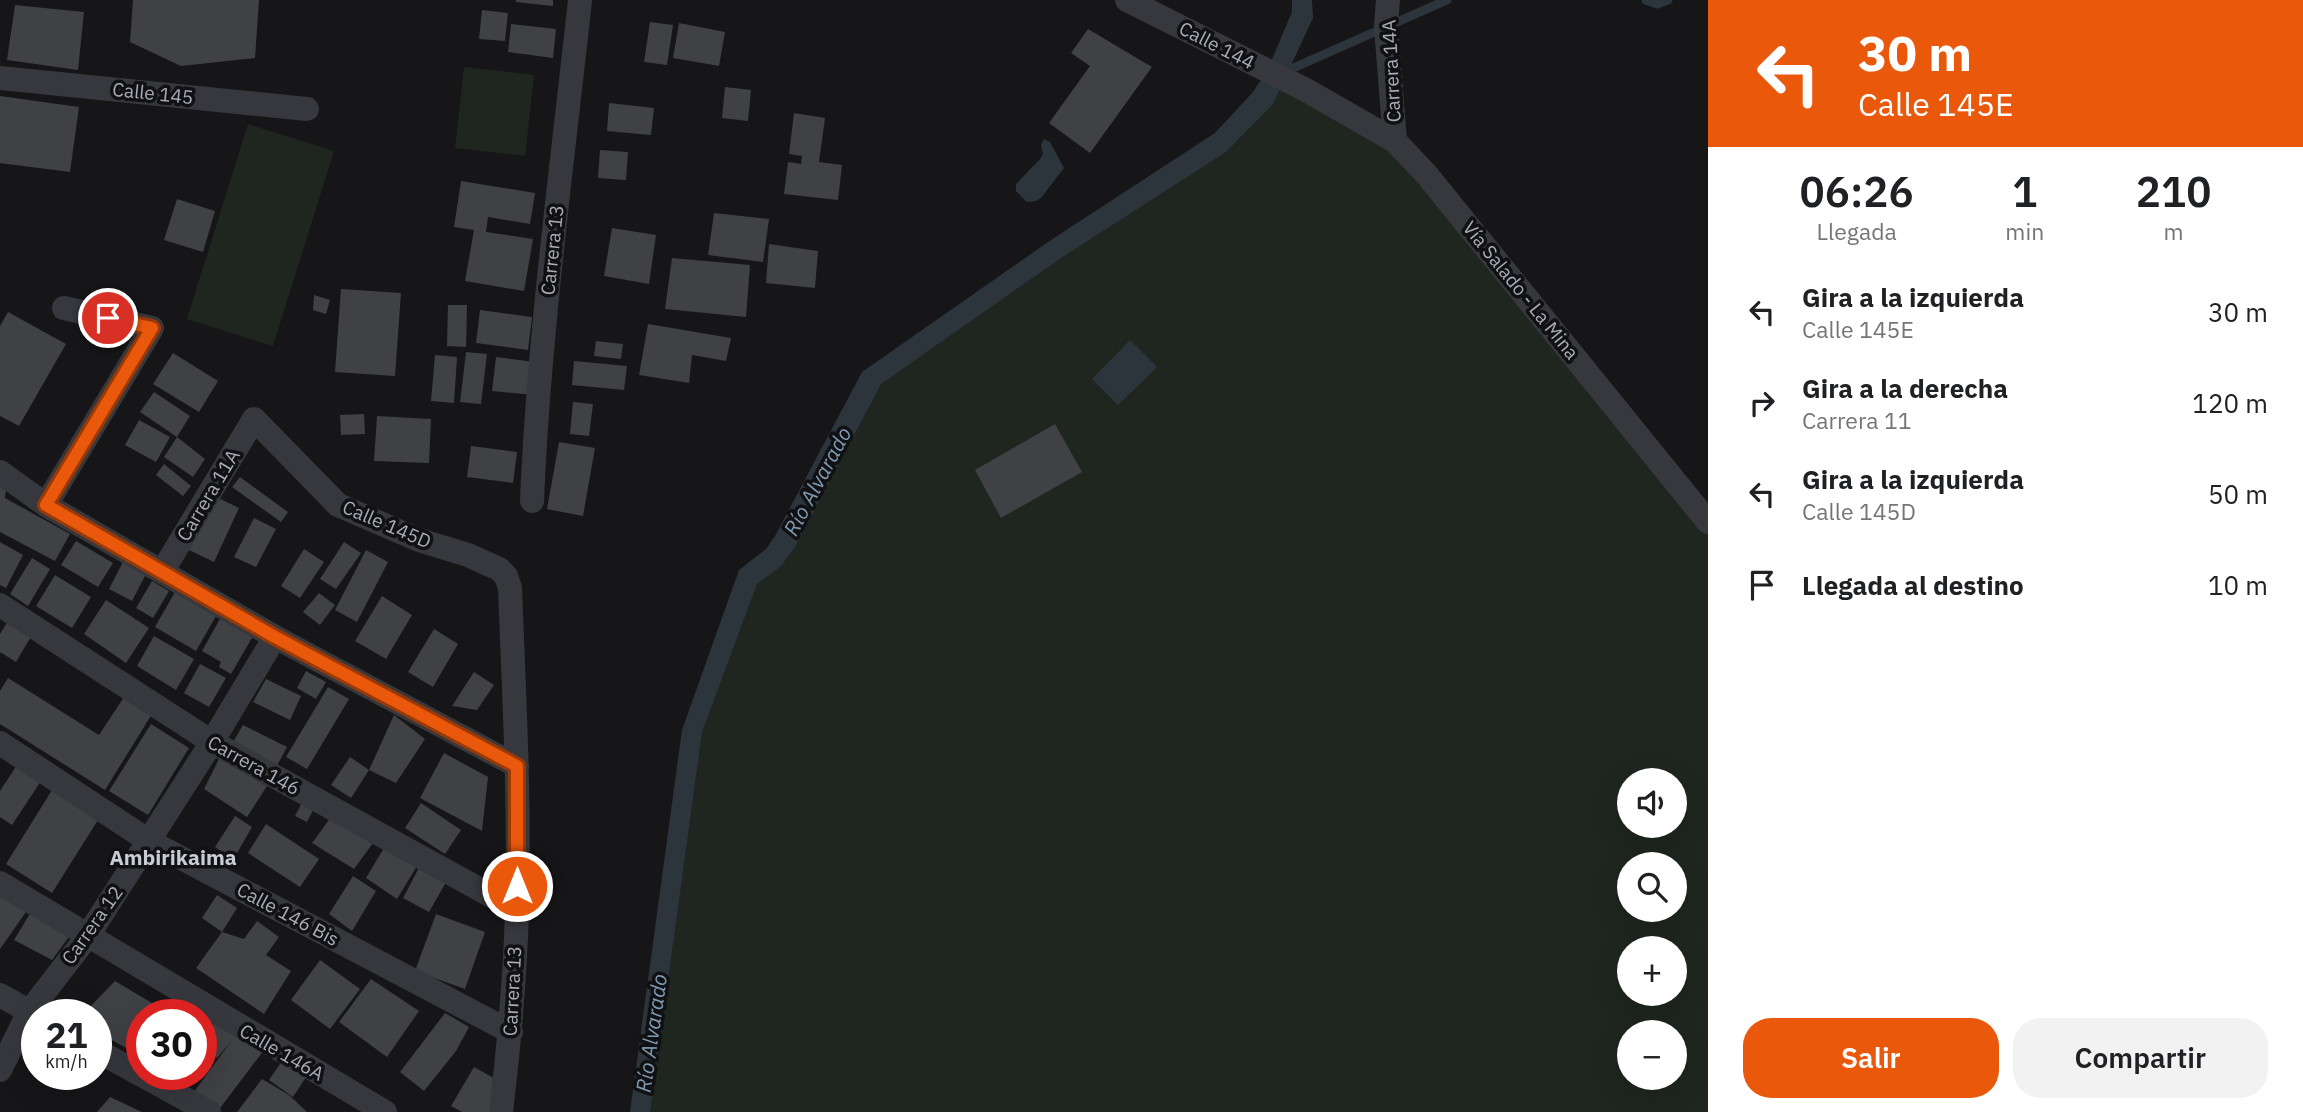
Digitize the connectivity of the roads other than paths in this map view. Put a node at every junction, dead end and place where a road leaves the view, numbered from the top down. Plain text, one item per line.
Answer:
1 (580, 0) edge
2 (1127, 0) edge
3 (1388, 0) edge
4 (0, 78) edge
5 (1309, 92) joint
6 (307, 109) dead end
7 (1395, 141) junction
8 (64, 308) dead end
9 (254, 419) joint
10 (0, 472) edge
11 (533, 501) dead end
12 (46, 505) junction
13 (1708, 522) edge
14 (162, 572) junction
15 (506, 576) joint
16 (0, 605) edge
17 (275, 637) junction
18 (212, 742) junction
19 (0, 743) edge
20 (517, 766) junction
21 (149, 841) junction
22 (0, 883) edge
23 (517, 910) junction
24 (86, 937) junction
25 (0, 995) edge
26 (43, 999) edge
27 (21, 1007) edge
28 (21, 1031) edge
29 (511, 1032) junction
30 (112, 1058) edge
31 (0, 1070) edge
32 (209, 1112) edge
33 (385, 1112) edge
34 (501, 1112) edge

1 - 11 street, Carrera 13
2 - 5 street, Calle 144
3 - 7 street, Carrera 14A
4 - 6 street, Calle 145
5 - 7 street, Vía Salado - La Mina
7 - 13 street, Vía Salado - La Mina
8 - 12 street
9 - 14 street, Carrera 11A
9 - 15 street, Calle 145D
10 - 12 street
12 - 14 street
14 - 17 street
15 - 20 street, Carrera 13
16 - 18 street, Carrera 146
17 - 18 street, Carrera 12
17 - 20 street
18 - 21 street, Carrera 12
18 - 23 street, Carrera 146
19 - 21 street, Calle 146 Bis
20 - 23 street, Carrera 13
21 - 24 street, Carrera 12
21 - 29 street, Calle 146 Bis
22 - 24 street, Calle 146A
23 - 29 street, Carrera 13
24 - 26 street, Carrera 12
24 - 33 street, Calle 146A
25 - 27 street
28 - 31 street, Carrera 12
29 - 34 street, Carrera 13
30 - 32 street

